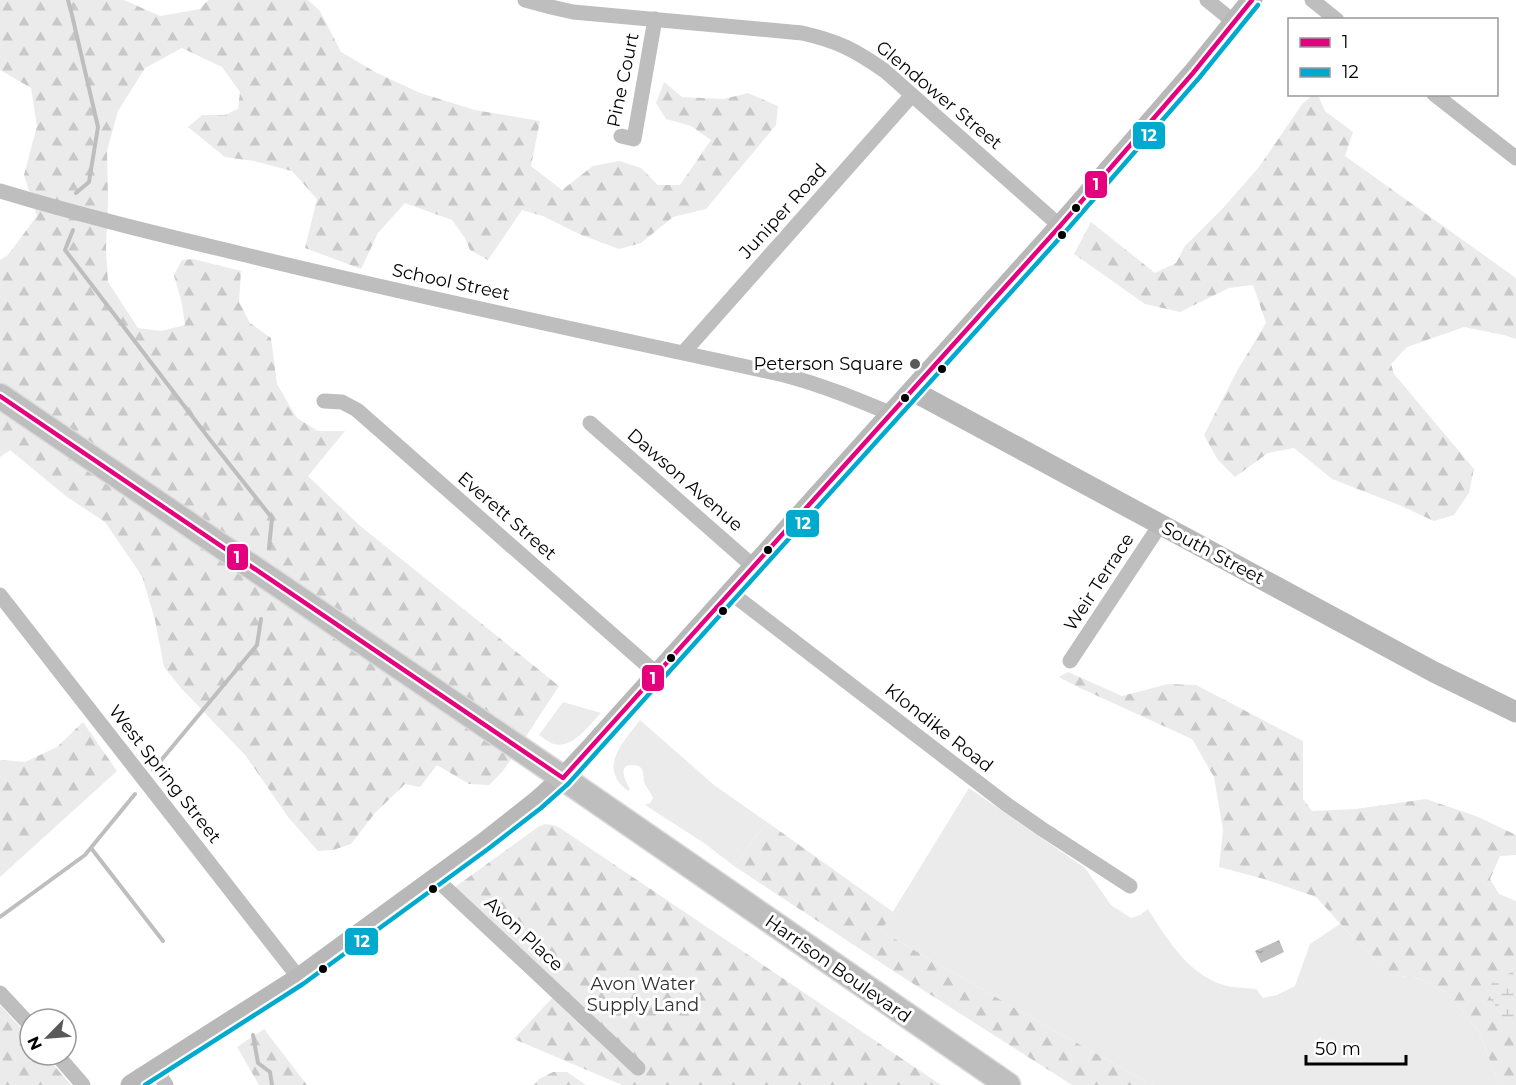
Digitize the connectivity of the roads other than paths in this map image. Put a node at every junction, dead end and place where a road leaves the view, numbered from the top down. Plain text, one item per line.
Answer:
1 (525, 0) edge
2 (1207, 0) edge
3 (1252, 0) edge
4 (1312, 0) edge
5 (1334, 18) edge
6 (655, 19) junction
7 (1234, 22) junction
8 (912, 94) junction
9 (1437, 96) edge
10 (621, 136) dead end
11 (1516, 158) edge
12 (0, 191) edge
13 (1060, 226) junction
14 (682, 353) junction
15 (913, 391) junction
16 (0, 396) edge
17 (324, 401) dead end
18 (892, 414) junction
19 (590, 423) dead end
20 (1160, 525) junction
21 (754, 567) junction
22 (731, 592) junction
23 (0, 595) edge
24 (1070, 661) dead end
25 (657, 674) junction
26 (1516, 712) edge
27 (563, 778) junction
28 (435, 878) junction
29 (1130, 886) dead end
30 (299, 978) junction
31 (0, 993) edge
32 (18, 1012) edge
33 (67, 1067) edge
34 (638, 1068) dead end
35 (161, 1078) edge
36 (83, 1085) edge
37 (131, 1085) edge
38 (1008, 1085) edge

1 - 6 street, Glendower Street
2 - 7 street
3 - 7 main road
4 - 5 street
6 - 8 street, Glendower Street
6 - 10 street, Pine Court
7 - 13 main road
8 - 13 street, Glendower Street
8 - 14 street, Juniper Road
9 - 11 street
12 - 14 street, School Street
13 - 15 main road
14 - 18 street, School Street
15 - 18 main road
15 - 20 main road, South Street
16 - 27 main road, Harrison Boulevard
17 - 25 street, Everett Street
18 - 21 main road
19 - 21 street, Dawson Avenue
20 - 24 street, Weir Terrace
20 - 26 main road, South Street
21 - 22 main road
22 - 25 main road
22 - 29 street, Klondike Road
23 - 30 street, West Spring Street
25 - 27 main road
27 - 28 main road
27 - 38 main road, Harrison Boulevard
28 - 30 main road
28 - 34 street, Avon Place
30 - 35 main road
31 - 32 street
33 - 36 street
35 - 37 main road

